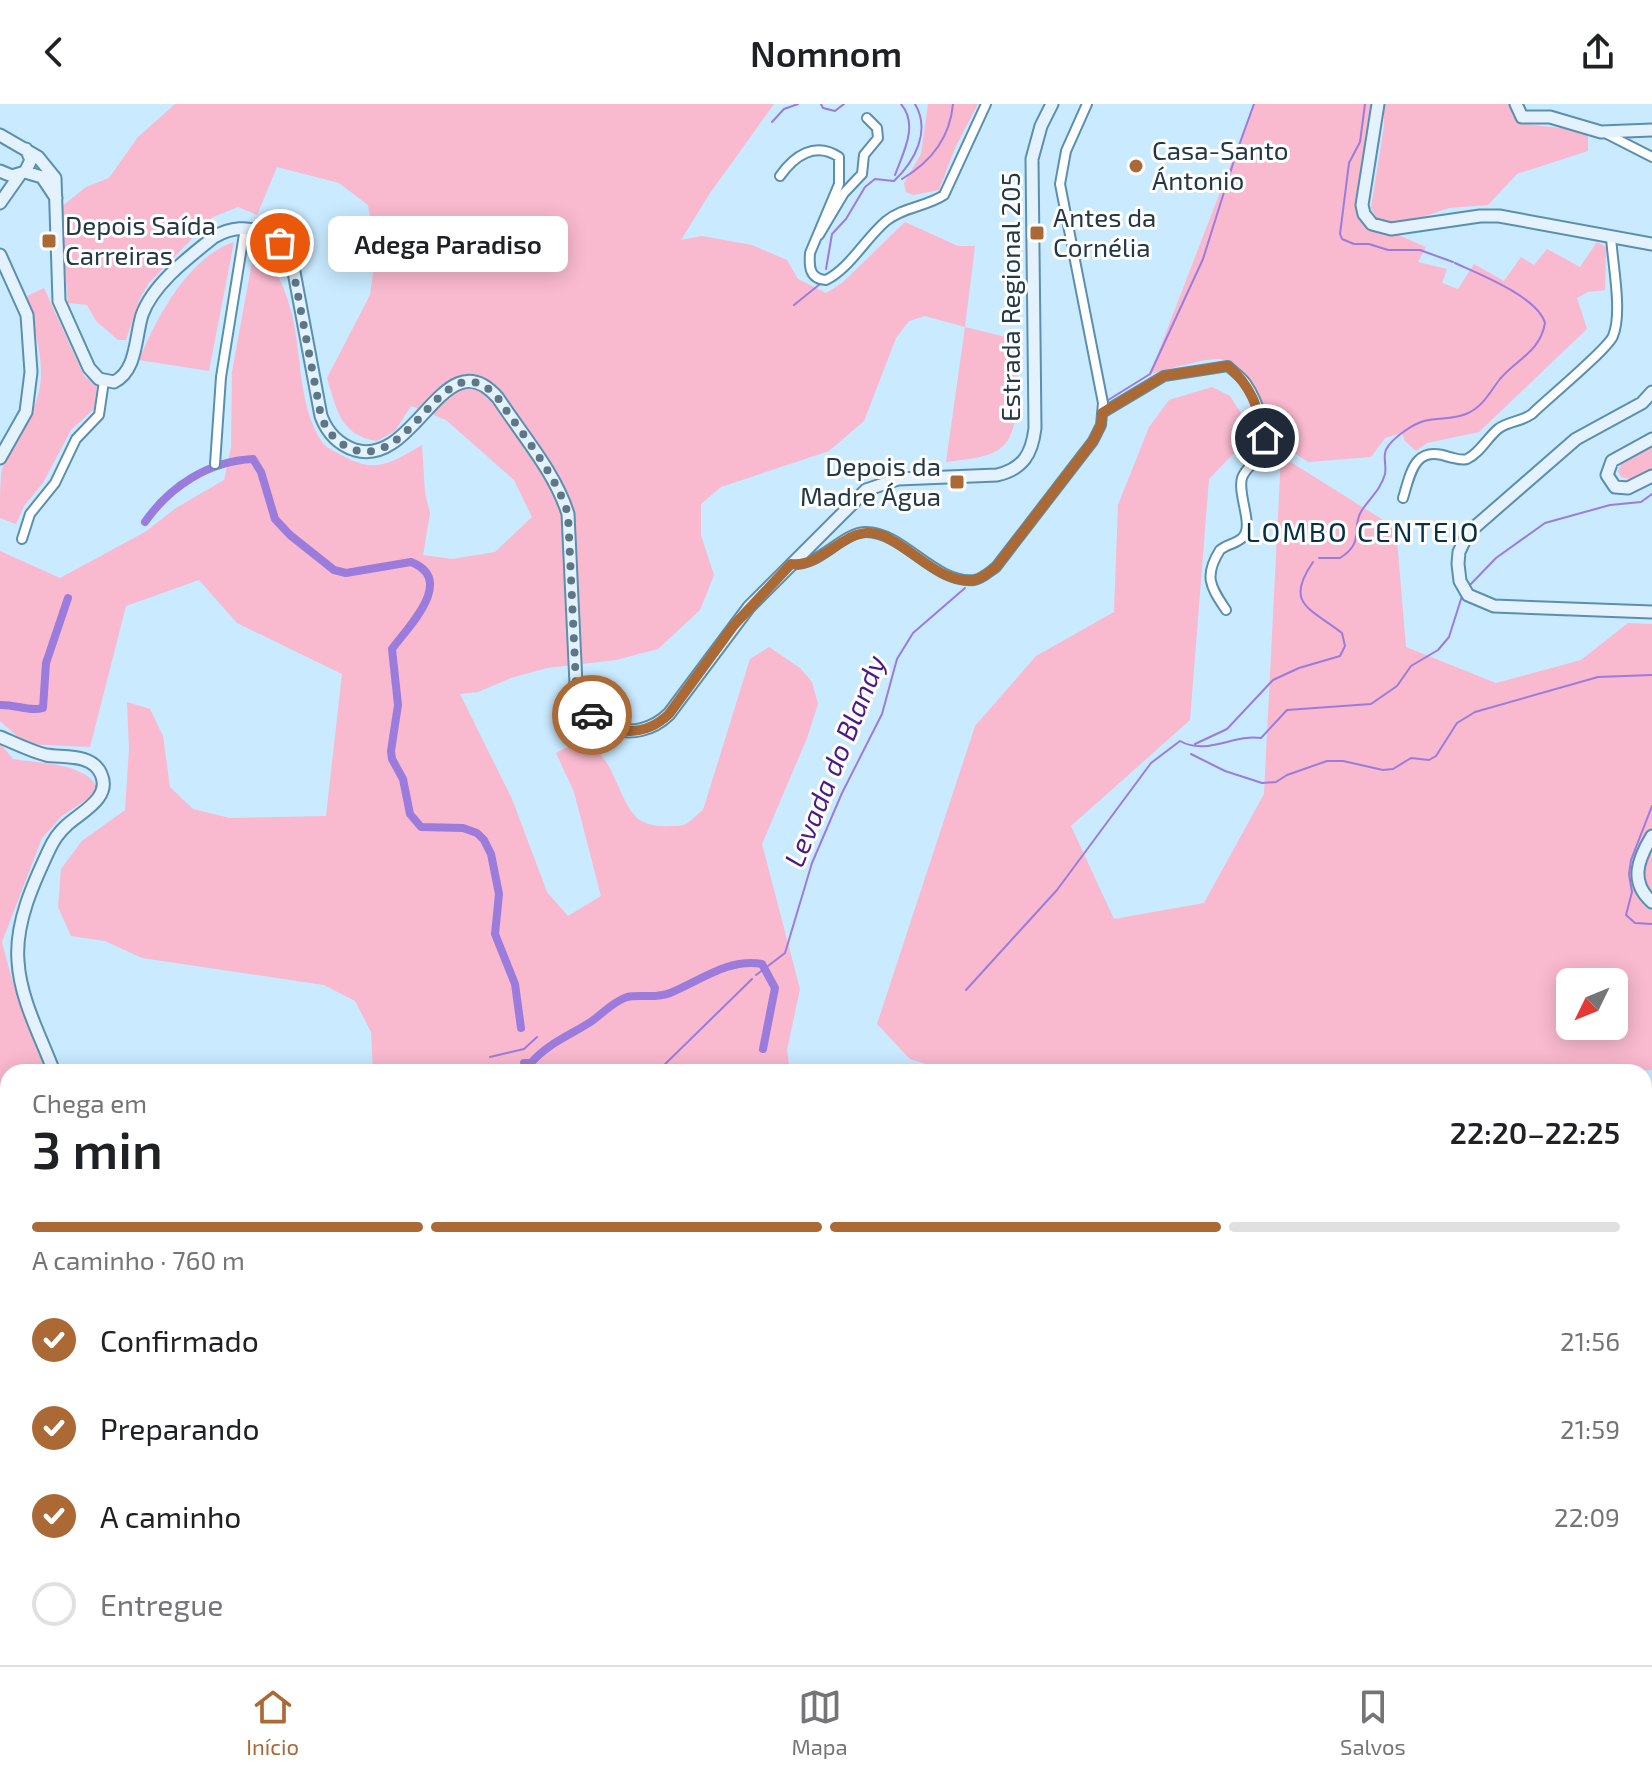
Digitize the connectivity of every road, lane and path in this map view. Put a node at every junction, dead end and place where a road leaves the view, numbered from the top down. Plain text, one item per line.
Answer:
1 (986, 104) edge
2 (1052, 104) edge
3 (1087, 104) edge
4 (1378, 104) edge
5 (1516, 104) edge
6 (867, 118) dead end
7 (1652, 130) edge
8 (1601, 132) junction
9 (0, 135) edge
10 (26, 149) junction
11 (1652, 157) edge
12 (0, 171) edge
13 (22, 174) junction
14 (780, 176) dead end
15 (56, 199) junction
16 (1, 202) edge
17 (245, 228) junction
18 (1611, 236) junction
19 (816, 238) junction
20 (1652, 244) edge
21 (0, 255) edge
22 (104, 381) junction
23 (1652, 392) edge
24 (1102, 413) junction
25 (1652, 439) edge
26 (0, 458) edge
27 (215, 464) dead end
28 (1652, 476) edge
29 (1403, 498) dead end
30 (22, 539) dead end
31 (791, 564) junction
32 (1226, 610) dead end
33 (1652, 612) edge
34 (0, 737) edge
35 (1652, 836) edge
36 (1652, 902) edge
37 (51, 1064) edge

1 - 19 street
2 - 31 main road, Estrada Regional 205
3 - 24 street
4 - 18 main road
5 - 8 main road
6 - 19 street
7 - 8 main road
8 - 11 street
9 - 10 main road
10 - 13 main road
10 - 15 main road
12 - 13 main road
12 - 16 main road
13 - 15 main road
13 - 16 main road
14 - 19 street
15 - 22 main road
17 - 22 main road
17 - 27 street
17 - 31 main road, Estrada Regional 205
18 - 20 main road
18 - 29 street
21 - 26 main road
22 - 30 street
23 - 33 main road
24 - 31 street
24 - 32 street
25 - 28 main road
34 - 37 main road
35 - 36 main road

